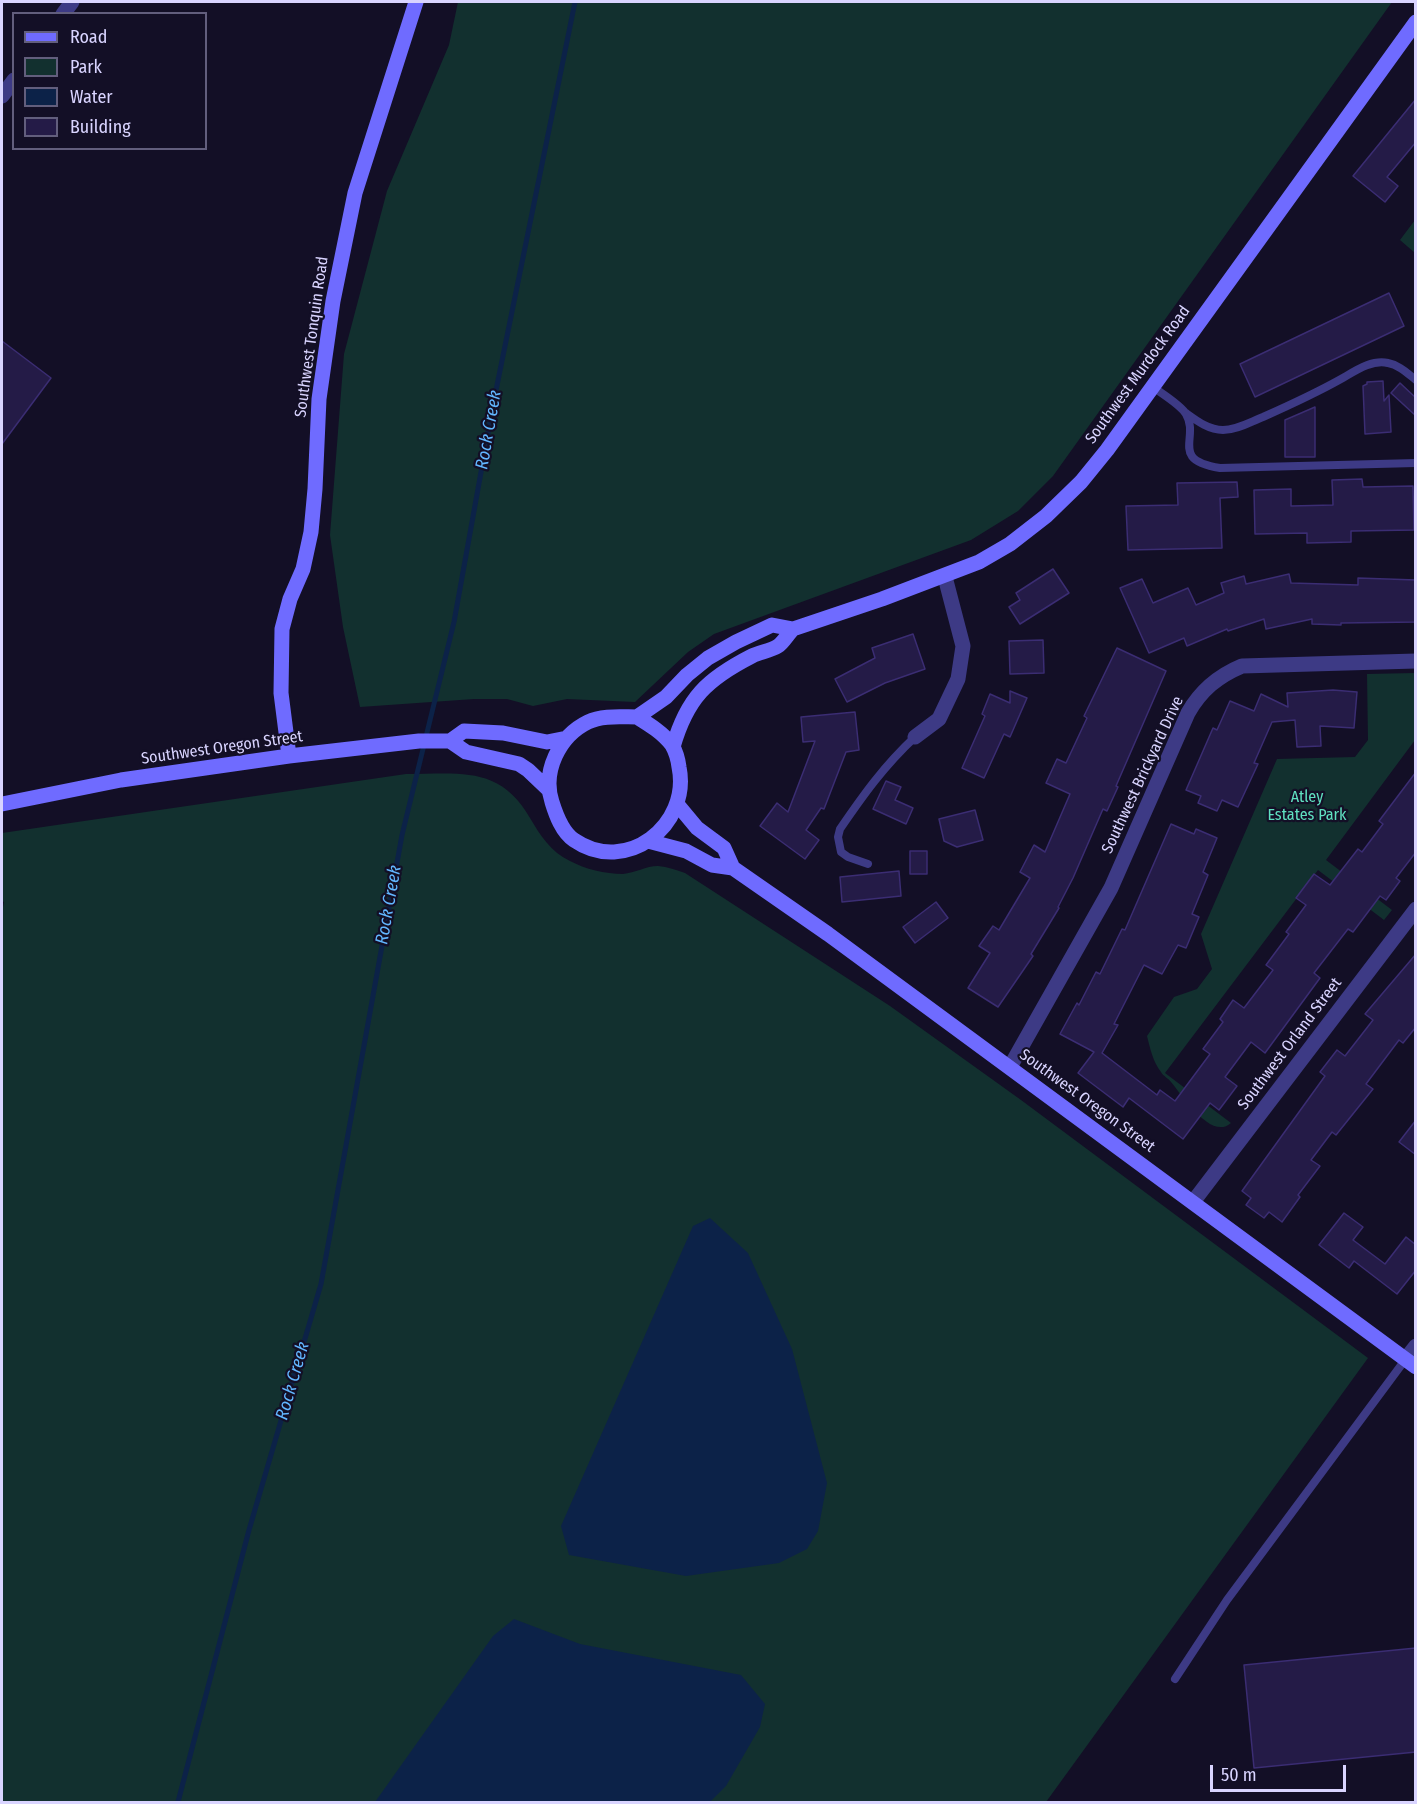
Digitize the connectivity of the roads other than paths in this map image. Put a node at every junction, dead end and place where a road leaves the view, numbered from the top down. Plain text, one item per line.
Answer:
1 (416, 2) edge
2 (1416, 22) edge
3 (12, 83) edge
4 (2, 96) edge
5 (1416, 380) edge
6 (1153, 387) junction
7 (1186, 413) junction
8 (1416, 463) edge
9 (945, 577) junction
10 (793, 629) junction
11 (1416, 661) edge
12 (637, 717) junction
13 (915, 737) joint
14 (567, 738) junction
15 (450, 741) junction
16 (673, 747) junction
17 (289, 756) junction
18 (548, 789) junction
19 (2, 804) edge
20 (677, 804) junction
21 (648, 841) junction
22 (868, 864) dead end
23 (733, 868) junction
24 (1416, 909) edge
25 (1010, 1067) junction
26 (1193, 1202) junction
27 (1416, 1346) edge
28 (1411, 1363) edge
29 (1175, 1679) dead end

1 - 17 main road, Southwest Tonquin Road
2 - 6 main road, Southwest Murdock Road
3 - 4 street
5 - 7 lane
6 - 7 lane
6 - 9 main road, Southwest Murdock Road
7 - 8 lane
9 - 10 main road, Southwest Murdock Road
9 - 13 street
10 - 12 main road, Southwest Murdock Road
10 - 16 main road, Southwest Murdock Road
11 - 25 street, Southwest Brickyard Drive
12 - 14 main road
12 - 16 main road
13 - 22 lane
14 - 15 main road, Southwest Oregon Street
14 - 18 main road
15 - 17 main road, Southwest Oregon Street
15 - 18 main road, Southwest Oregon Street
16 - 20 main road, Southwest Oregon Street
17 - 19 main road, Southwest Oregon Street
18 - 21 main road, Southwest Oregon Street
20 - 21 main road, Southwest Oregon Street
20 - 23 main road, Southwest Oregon Street
21 - 23 main road, Southwest Oregon Street
23 - 25 main road, Southwest Oregon Street
24 - 26 street, Southwest Orland Street
25 - 26 main road, Southwest Oregon Street
26 - 28 main road, Southwest Oregon Street
27 - 28 street
28 - 29 lane

